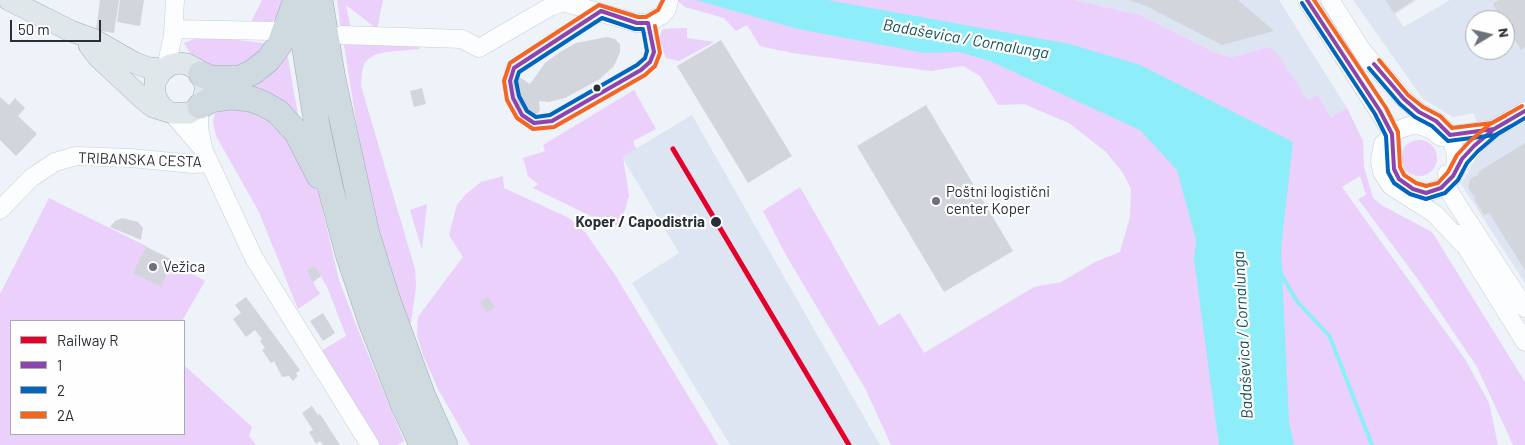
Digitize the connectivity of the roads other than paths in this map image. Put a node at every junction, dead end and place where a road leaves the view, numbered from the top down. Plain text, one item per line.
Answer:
1 (9, 0) edge
2 (175, 0) edge
3 (296, 0) edge
4 (320, 0) edge
5 (669, 0) edge
6 (1305, 0) edge
7 (1330, 0) edge
8 (71, 31) junction
9 (273, 31) dead end
10 (173, 32) junction
11 (342, 35) dead end
12 (89, 45) junction
13 (1364, 53) junction
14 (165, 68) junction
15 (197, 70) junction
16 (154, 90) junction
17 (199, 106) junction
18 (1525, 111) edge
19 (170, 112) junction
20 (1413, 125) junction
21 (1494, 129) junction
22 (1445, 136) junction
23 (1387, 139) junction
24 (206, 157) junction
25 (1450, 176) junction
26 (331, 190) junction
27 (1426, 193) junction
28 (0, 210) edge
29 (1463, 244) junction
30 (1525, 299) edge
31 (1525, 308) edge
32 (1525, 342) edge
33 (370, 445) edge
34 (422, 445) edge
35 (445, 445) edge

1 - 8 main road
2 - 10 street
3 - 15 highway
3 - 26 highway
4 - 35 highway
5 - 11 street
6 - 23 street
7 - 13 street
8 - 12 main road
8 - 14 main road
9 - 10 street
10 - 14 street
10 - 15 street
12 - 16 main road
12 - 19 main road
13 - 20 street
13 - 22 street
14 - 15 main road
14 - 16 main road
15 - 17 main road
16 - 19 main road
17 - 19 main road
17 - 24 street
17 - 26 highway
18 - 21 street
19 - 24 street
20 - 22 street
20 - 23 street
21 - 22 street
21 - 25 street
22 - 25 street
23 - 27 street
23 - 29 street
24 - 28 street, TRIBANSKA CESTA
24 - 33 street
25 - 27 street
25 - 30 street
25 - 31 street
26 - 34 highway
27 - 29 street
29 - 32 street

